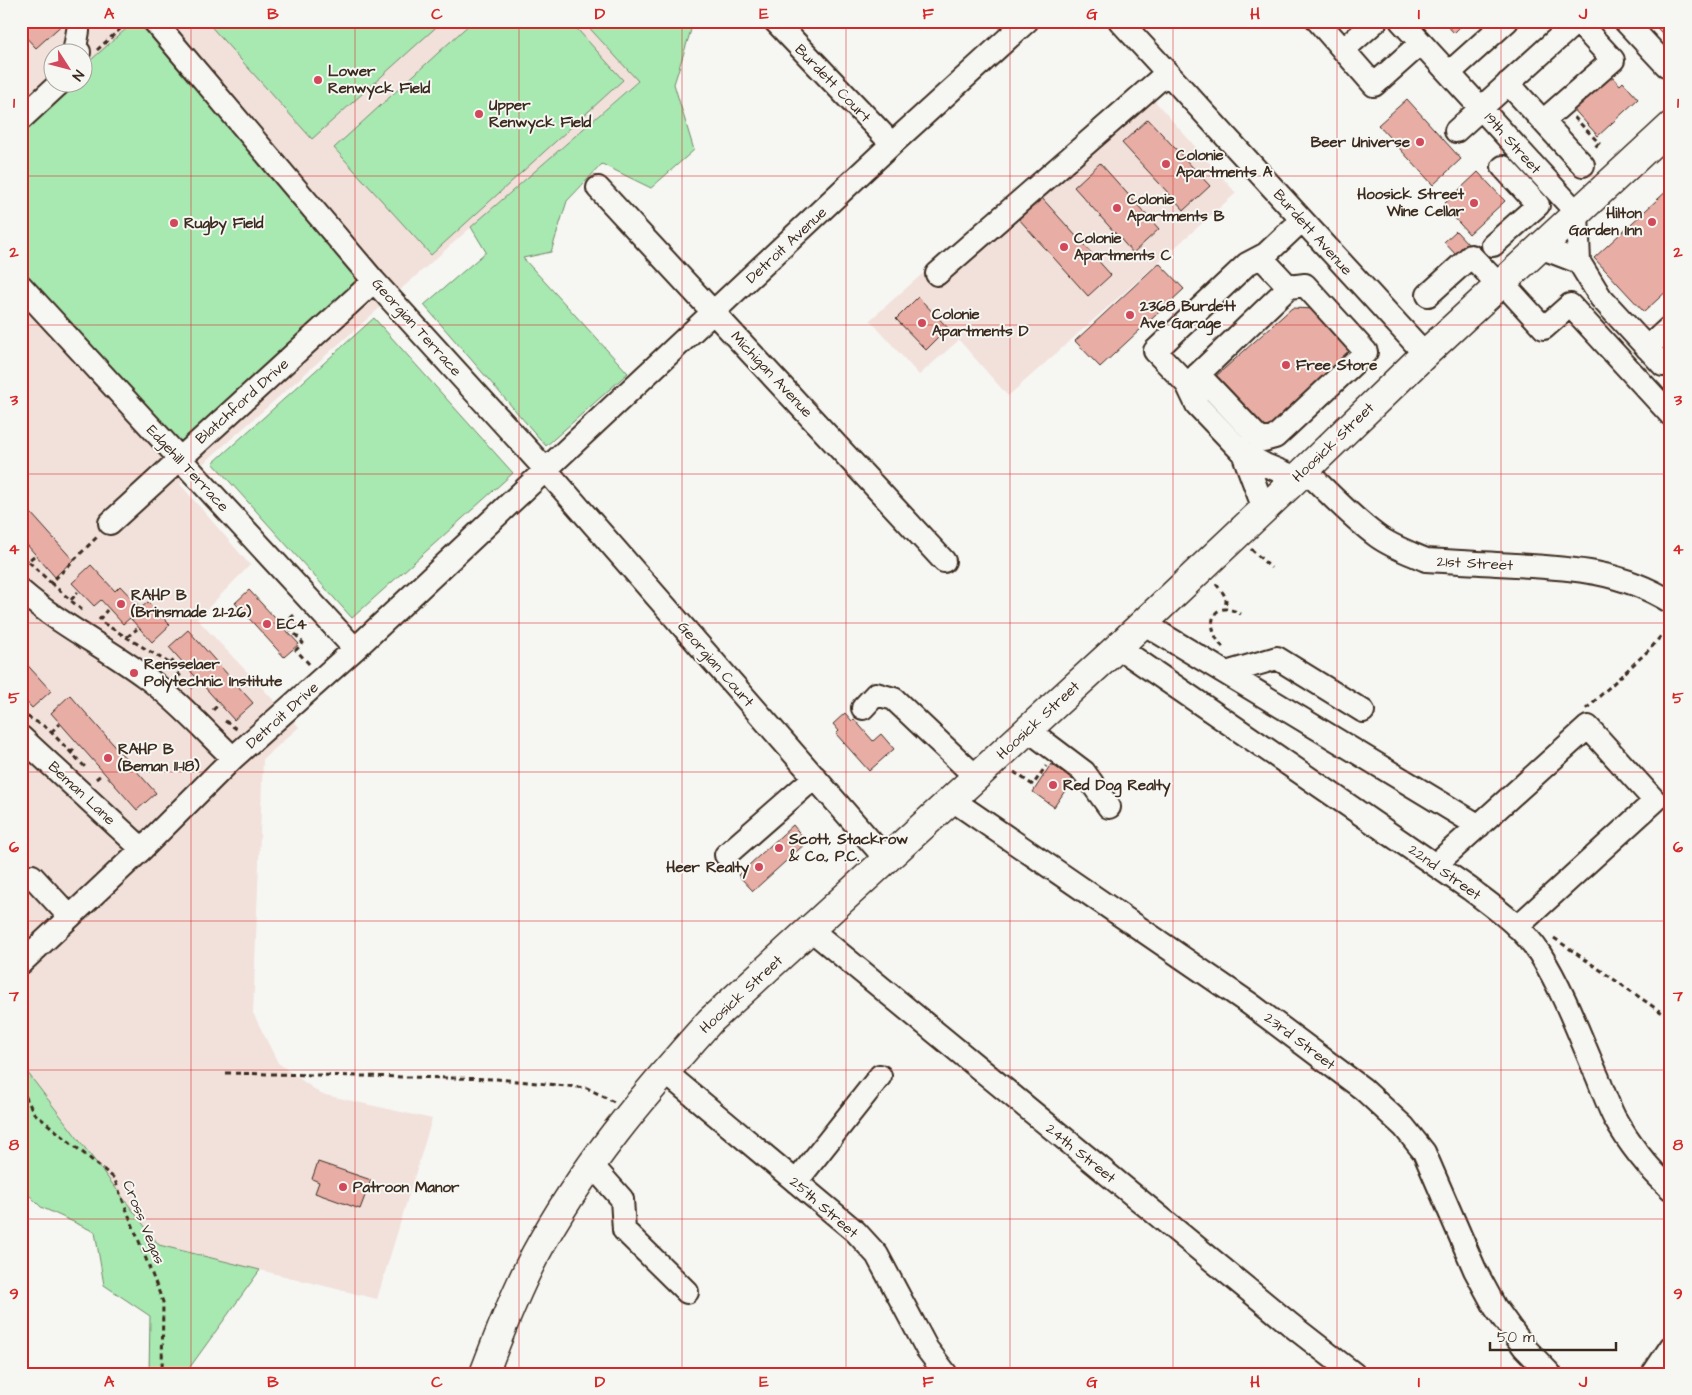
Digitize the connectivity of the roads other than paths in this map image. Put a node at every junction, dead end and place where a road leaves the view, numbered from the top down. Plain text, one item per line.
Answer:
1 (154, 21) edge
2 (775, 21) edge
3 (1028, 21) edge
4 (1120, 21) edge
5 (1318, 21) edge
6 (1376, 21) edge
7 (1402, 21) edge
8 (1507, 21) edge
9 (1577, 21) edge
10 (1625, 21) edge
11 (1421, 43) junction
12 (1343, 50) junction
13 (1671, 63) edge
14 (1168, 73) junction
15 (1450, 74) junction
16 (1508, 83) junction
17 (51, 92) edge
18 (1481, 108) junction
19 (21, 119) edge
20 (1543, 121) junction
21 (1671, 126) edge
22 (1456, 131) dead end
23 (892, 144) junction
24 (1584, 165) dead end
25 (1503, 166) dead end
26 (1536, 168) junction
27 (1519, 184) junction
28 (598, 188) dead end
29 (1577, 213) junction
30 (1302, 220) junction
31 (1493, 245) dead end
32 (1540, 247) junction
33 (1261, 257) junction
34 (1579, 262) junction
35 (937, 274) dead end
36 (374, 281) junction
37 (1500, 284) junction
38 (21, 286) edge
39 (1289, 287) junction
40 (1428, 294) dead end
41 (714, 312) junction
42 (1671, 326) edge
43 (1647, 348) junction
44 (1425, 354) junction
45 (1668, 365) edge
46 (1193, 379) junction
47 (1671, 415) edge
48 (1243, 453) junction
49 (180, 458) junction
50 (546, 470) junction
51 (1301, 474) junction
52 (1264, 508) junction
53 (110, 523) road end
54 (944, 561) dead end
55 (21, 591) edge
56 (1671, 602) edge
57 (1143, 623) junction
58 (1118, 647) junction
59 (355, 649) junction
60 (1226, 673) junction
61 (863, 708) dead end
62 (1363, 711) dead end
63 (1027, 729) junction
64 (21, 737) edge
65 (233, 758) junction
66 (815, 777) junction
67 (976, 777) junction
68 (951, 799) junction
69 (1109, 807) dead end
70 (1479, 826) junction
71 (142, 850) junction
72 (726, 855) dead end
73 (886, 859) junction
74 (1435, 865) junction
75 (32, 876) dead end
76 (70, 917) junction
77 (1521, 923) junction
78 (810, 929) junction
79 (23, 958) edge
80 (664, 1072) junction
81 (880, 1076) dead end
82 (591, 1164) junction
83 (796, 1182) junction
84 (1671, 1189) edge
85 (687, 1292) dead end
86 (1671, 1347) edge
87 (484, 1374) edge
88 (946, 1374) edge
89 (1354, 1374) edge
90 (1550, 1374) edge
91 (1652, 1374) edge

1 - 36 street, Georgian Terrace
2 - 23 street, Burdett Court
3 - 23 street, Detroit Avenue
4 - 14 street, Burdett Avenue
5 - 12 street
6 - 12 street
7 - 11 street, 19th Street
8 - 15 street
9 - 16 street
9 - 20 street
10 - 13 street
11 - 12 street
11 - 15 street, 19th Street
14 - 30 street, Burdett Avenue
14 - 35 street
15 - 18 street, 19th Street
16 - 18 street
16 - 20 street
17 - 19 street
18 - 22 street
18 - 26 street, 19th Street
20 - 24 street
21 - 29 highway, Hoosick Street
23 - 41 street, Detroit Avenue
25 - 27 street
26 - 27 street
26 - 29 street, 19th Street
27 - 31 street
28 - 41 street, Michigan Avenue
29 - 32 highway, Hoosick Street
29 - 34 street
30 - 33 street
30 - 44 street, Burdett Avenue
32 - 34 street
32 - 37 highway, Hoosick Street
33 - 39 street
33 - 46 street
34 - 43 street
36 - 49 street, Blatchford Drive
36 - 50 street, Georgian Terrace
37 - 40 street
37 - 44 highway, Hoosick Street
37 - 47 street
38 - 49 street, Edgehill Terrace
39 - 46 street
39 - 46 street
41 - 50 street, Detroit Avenue
41 - 54 street, Michigan Avenue
42 - 43 street
43 - 45 street
44 - 51 highway, Hoosick Street
46 - 48 street
48 - 51 street
48 - 52 street
49 - 53 street, Blatchford Drive
49 - 59 street, Edgehill Terrace
50 - 59 street, Detroit Drive
50 - 66 street, Georgian Court
51 - 52 highway, Hoosick Street
51 - 56 street, 21st Street
52 - 57 highway, Hoosick Street
55 - 65 street
57 - 58 highway, Hoosick Street
57 - 60 street
58 - 63 highway, Hoosick Street
58 - 74 street, 22nd Street
59 - 65 street, Detroit Drive
60 - 62 street
60 - 70 street
61 - 67 street
63 - 67 highway, Hoosick Street
63 - 69 street
64 - 71 street, Beman Lane
65 - 71 street, Detroit Drive
66 - 72 street
66 - 73 street, Georgian Court
67 - 68 highway, Hoosick Street
68 - 73 highway, Hoosick Street
68 - 90 street, 23rd Street
70 - 74 street
70 - 77 street
71 - 76 street, Detroit Drive
73 - 78 highway, Hoosick Street
74 - 77 street, 22nd Street
75 - 76 street
76 - 79 street, Detroit Drive
77 - 84 street, 22nd Street
78 - 80 highway, Hoosick Street
78 - 89 street, 24th Street
80 - 82 highway, Hoosick Street
80 - 83 street, 25th Street
81 - 83 street
82 - 85 street
82 - 87 highway, Hoosick Street
83 - 88 street, 25th Street
86 - 91 street

